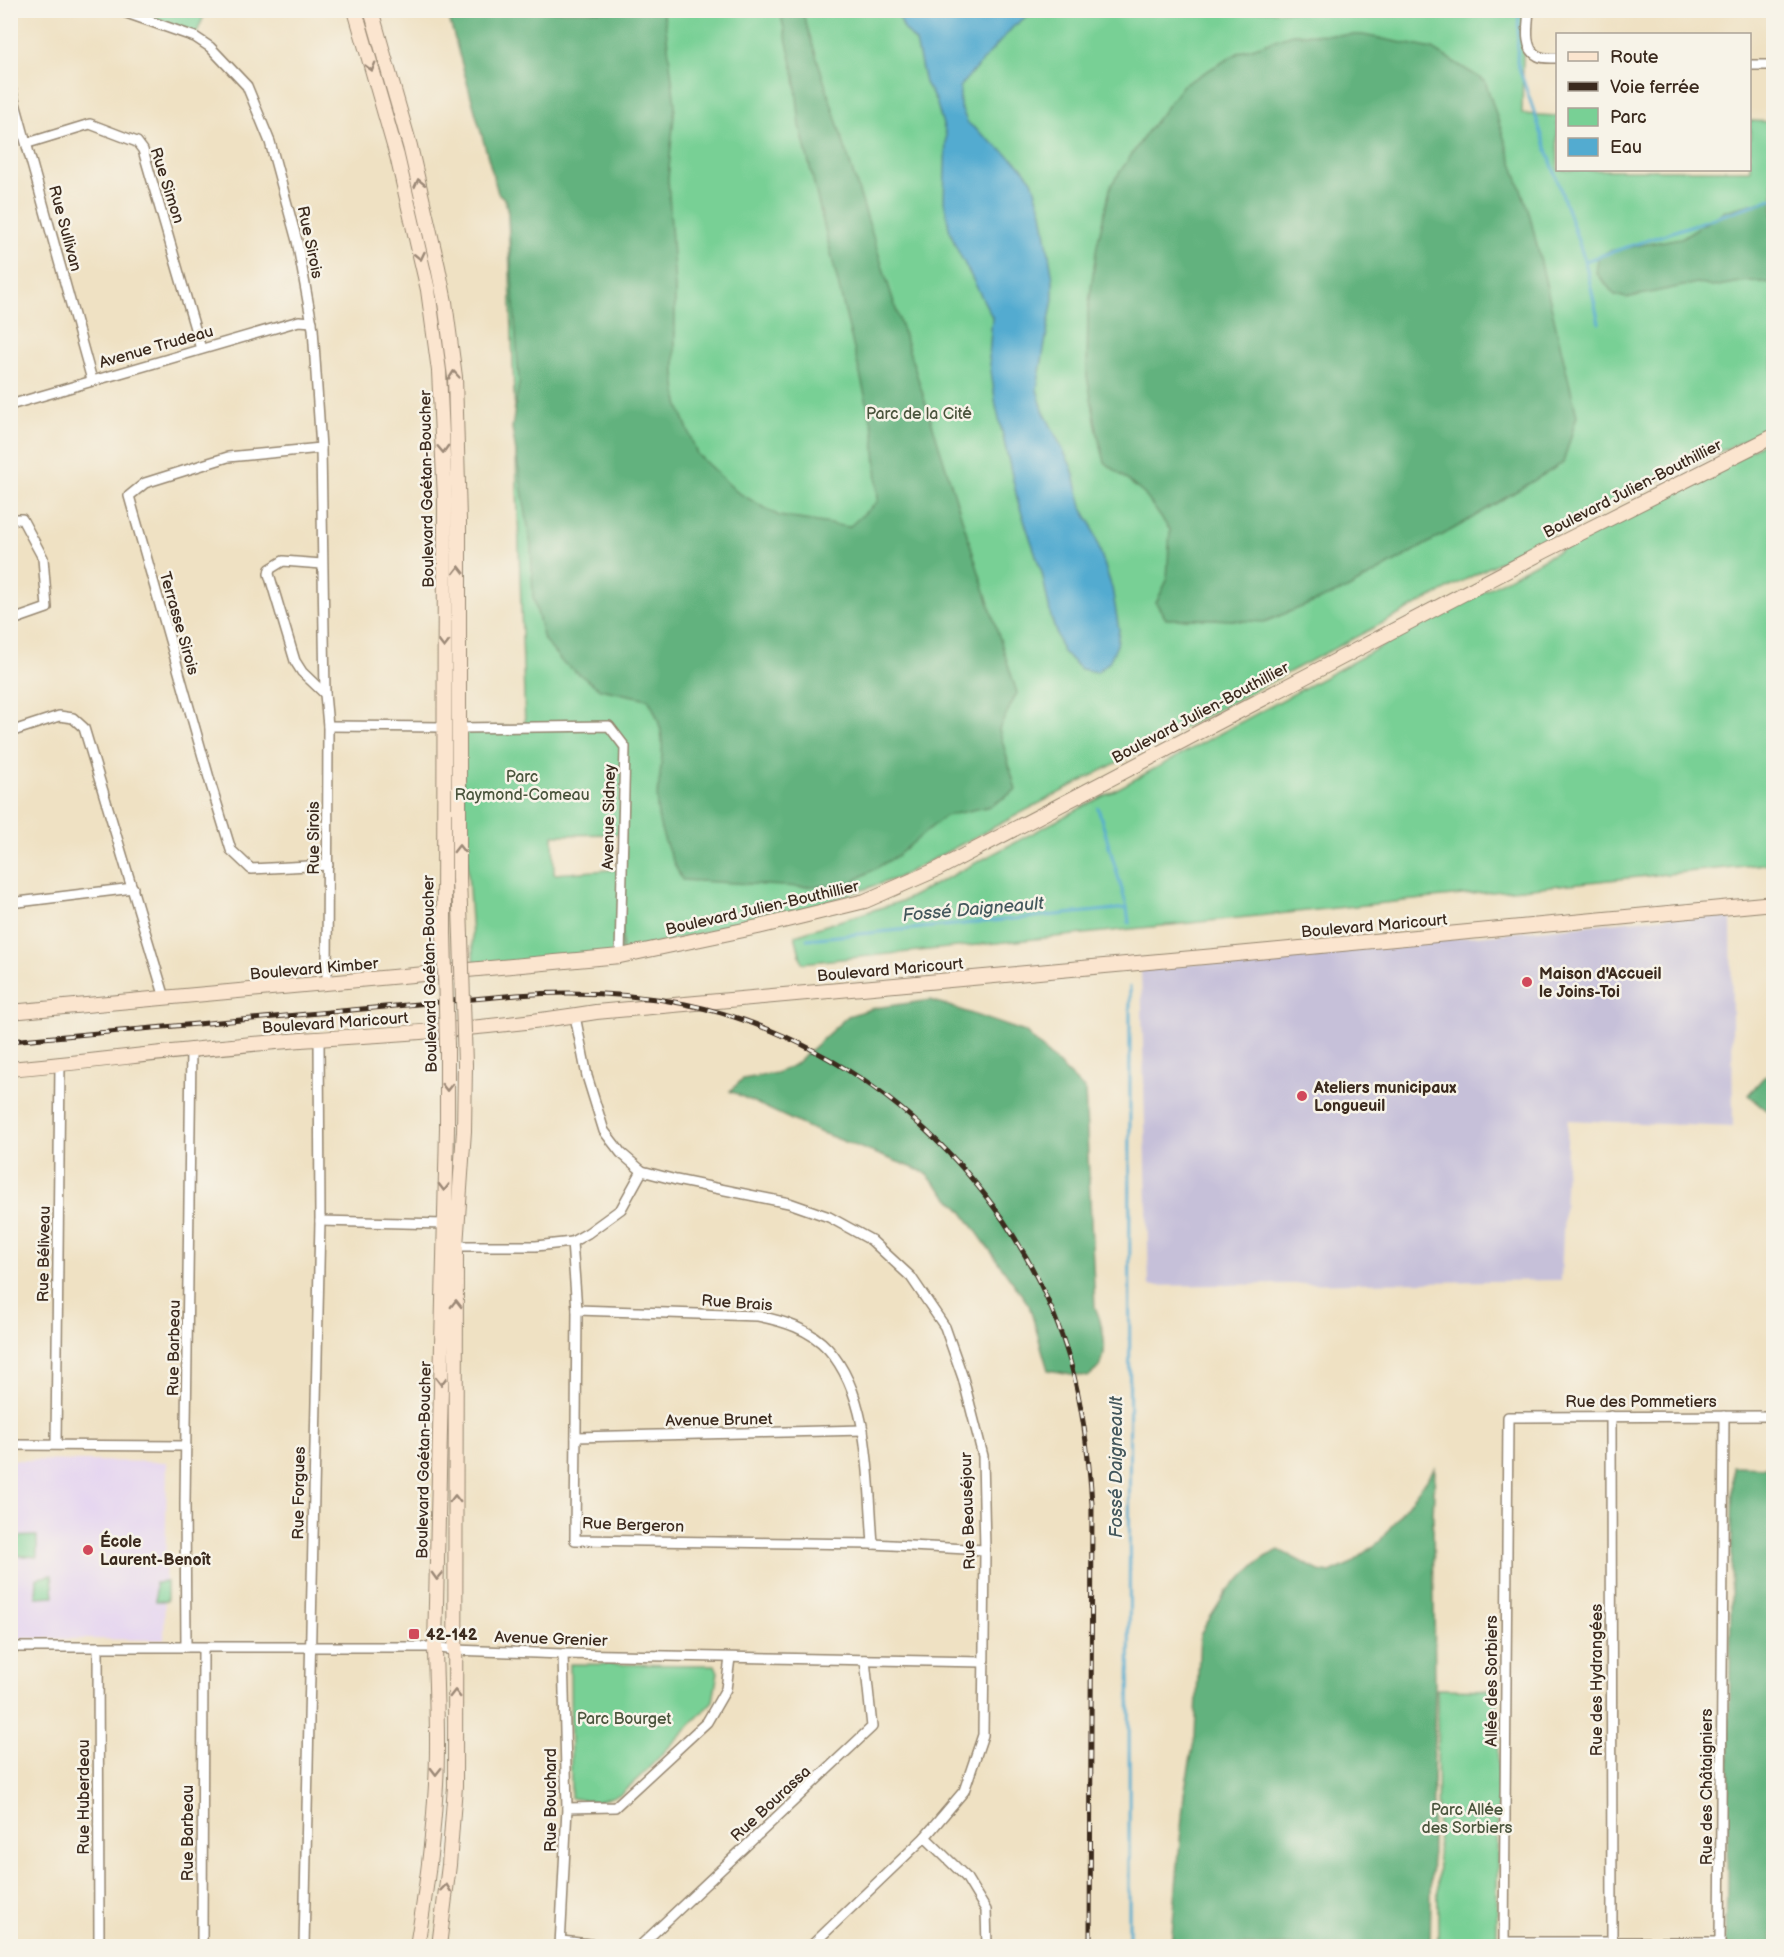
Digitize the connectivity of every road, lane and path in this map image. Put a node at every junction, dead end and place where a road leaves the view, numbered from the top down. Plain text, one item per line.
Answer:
1 (118, 10) edge
2 (355, 10) edge
3 (371, 10) edge
4 (1529, 10) edge
5 (1556, 58) edge
6 (1751, 65) edge
7 (1773, 65) edge
8 (10, 85) edge
9 (28, 143) junction
10 (312, 322) junction
11 (201, 349) junction
12 (92, 380) junction
13 (10, 405) edge
14 (1773, 436) edge
15 (321, 448) junction
16 (10, 519) edge
17 (322, 564) junction
18 (10, 621) edge
19 (325, 694) junction
20 (328, 726) junction
21 (444, 727) junction
22 (459, 728) junction
23 (10, 732) edge
24 (327, 866) junction
25 (133, 888) junction
26 (10, 903) edge
27 (1773, 903) edge
28 (620, 956) junction
29 (327, 983) junction
30 (165, 998) junction
31 (10, 1012) edge
32 (575, 1016) junction
33 (319, 1040) junction
34 (191, 1050) junction
35 (60, 1064) junction
36 (10, 1069) edge
37 (642, 1171) junction
38 (320, 1221) junction
39 (444, 1224) junction
40 (572, 1242) junction
41 (456, 1246) junction
42 (577, 1310) junction
43 (1508, 1416) joint
44 (1611, 1416) junction
45 (1724, 1416) junction
46 (1773, 1416) edge
47 (863, 1430) junction
48 (576, 1437) junction
49 (56, 1444) junction
50 (10, 1445) edge
51 (186, 1446) junction
52 (873, 1544) junction
53 (985, 1550) junction
54 (10, 1647) edge
55 (98, 1647) junction
56 (186, 1647) junction
57 (435, 1647) junction
58 (203, 1648) junction
59 (309, 1648) junction
60 (454, 1650) junction
61 (563, 1654) junction
62 (730, 1658) junction
63 (865, 1660) junction
64 (983, 1662) junction
65 (567, 1808) junction
66 (924, 1837) junction
67 (1612, 1943) junction
68 (561, 1944) edge
69 (1504, 1944) edge
70 (99, 1947) edge
71 (202, 1947) edge
72 (304, 1947) edge
73 (417, 1947) edge
74 (439, 1947) edge
75 (608, 1947) edge
76 (640, 1947) edge
77 (811, 1947) edge
78 (987, 1947) edge

1 - 10 street, Rue Sirois
2 -> 21 main road, Boulevard Gaétan-Boucher
22 -> 3 main road, Boulevard Gaétan-Boucher
4 - 5 street
6 - 7 street
8 - 9 street, Rue Sullivan
9 - 11 street, Rue Simon
9 - 12 street, Rue Sullivan
10 - 11 street, Avenue Trudeau
10 - 15 street, Rue Sirois
11 - 12 street, Avenue Trudeau
12 - 13 street, Avenue Trudeau
14 - 28 main road, Boulevard Julien-Bouthillier
15 - 17 street, Rue Sirois
15 - 24 street, Terrasse Sirois
16 - 18 street
17 - 19 street, Rue Sirois
17 - 19 street
19 - 20 street, Rue Sirois
20 - 21 street
20 - 24 street, Rue Sirois
21 -> 39 main road, Boulevard Gaétan-Boucher, bridge
22 - 28 street, Avenue Sidney
41 -> 22 main road, Boulevard Gaétan-Boucher, bridge
23 - 25 street
24 - 29 street, Rue Sirois
25 - 26 street
25 - 30 street
27 - 32 main road, Boulevard Maricourt
28 - 29 main road, Boulevard Kimber
29 - 30 main road, Boulevard Kimber
30 - 31 main road, Boulevard Kimber
32 - 33 main road, Boulevard Maricourt
32 - 37 street, Rue Beauséjour
33 - 34 main road, Boulevard Maricourt
33 - 38 street, Rue Forgues
34 - 35 main road, Boulevard Maricourt
34 - 51 street, Rue Barbeau
35 - 36 main road, Boulevard Maricourt
35 - 49 street, Rue Béliveau
37 - 40 street
37 - 53 street, Rue Beauséjour
38 - 39 street
38 - 59 street, Rue Forgues
39 -> 57 main road, Boulevard Gaétan-Boucher
40 - 41 street
40 - 42 street, Rue Bergeron
60 -> 41 main road, Boulevard Gaétan-Boucher
42 - 47 street, Rue Brais
42 - 48 street, Rue Bergeron
43 - 44 street, Rue des Pommetiers
43 - 69 street, Allée des Sorbiers
44 - 45 street, Rue des Pommetiers
44 - 67 street, Rue des Hydrangées
45 - 46 street, Rue des Pommetiers
45 - 67 street, Rue des Châtaigniers
47 - 48 street, Avenue Brunet
47 - 52 street, Rue Brais
48 - 52 street, Rue Bergeron
49 - 50 street
49 - 51 street
51 - 56 street, Rue Barbeau
52 - 53 street, Rue Bergeron
53 - 64 street, Rue Beauséjour
54 - 55 street, Avenue Grenier
55 - 56 street, Avenue Grenier
55 - 70 street, Rue Huberdeau
56 - 58 street, Avenue Grenier
57 - 59 street, Avenue Grenier
57 - 60 street, Avenue Grenier
57 -> 73 main road, Boulevard Gaétan-Boucher
58 - 59 street, Avenue Grenier
58 - 71 street, Rue Barbeau
59 - 72 street, Rue Forgues
60 - 61 street, Avenue Grenier
74 -> 60 main road, Boulevard Gaétan-Boucher
61 - 62 street, Avenue Grenier
61 - 65 street, Rue Bouchard
62 - 63 street, Avenue Grenier
62 - 65 street
63 - 64 street, Avenue Grenier
63 - 76 street, Rue Bourassa
64 - 66 street, Rue Beauséjour
65 - 68 street, Rue Bouchard
66 - 77 street, Rue Beauséjour
66 - 78 street
67 - 69 street, Rue des Châtaigniers
68 - 75 street

